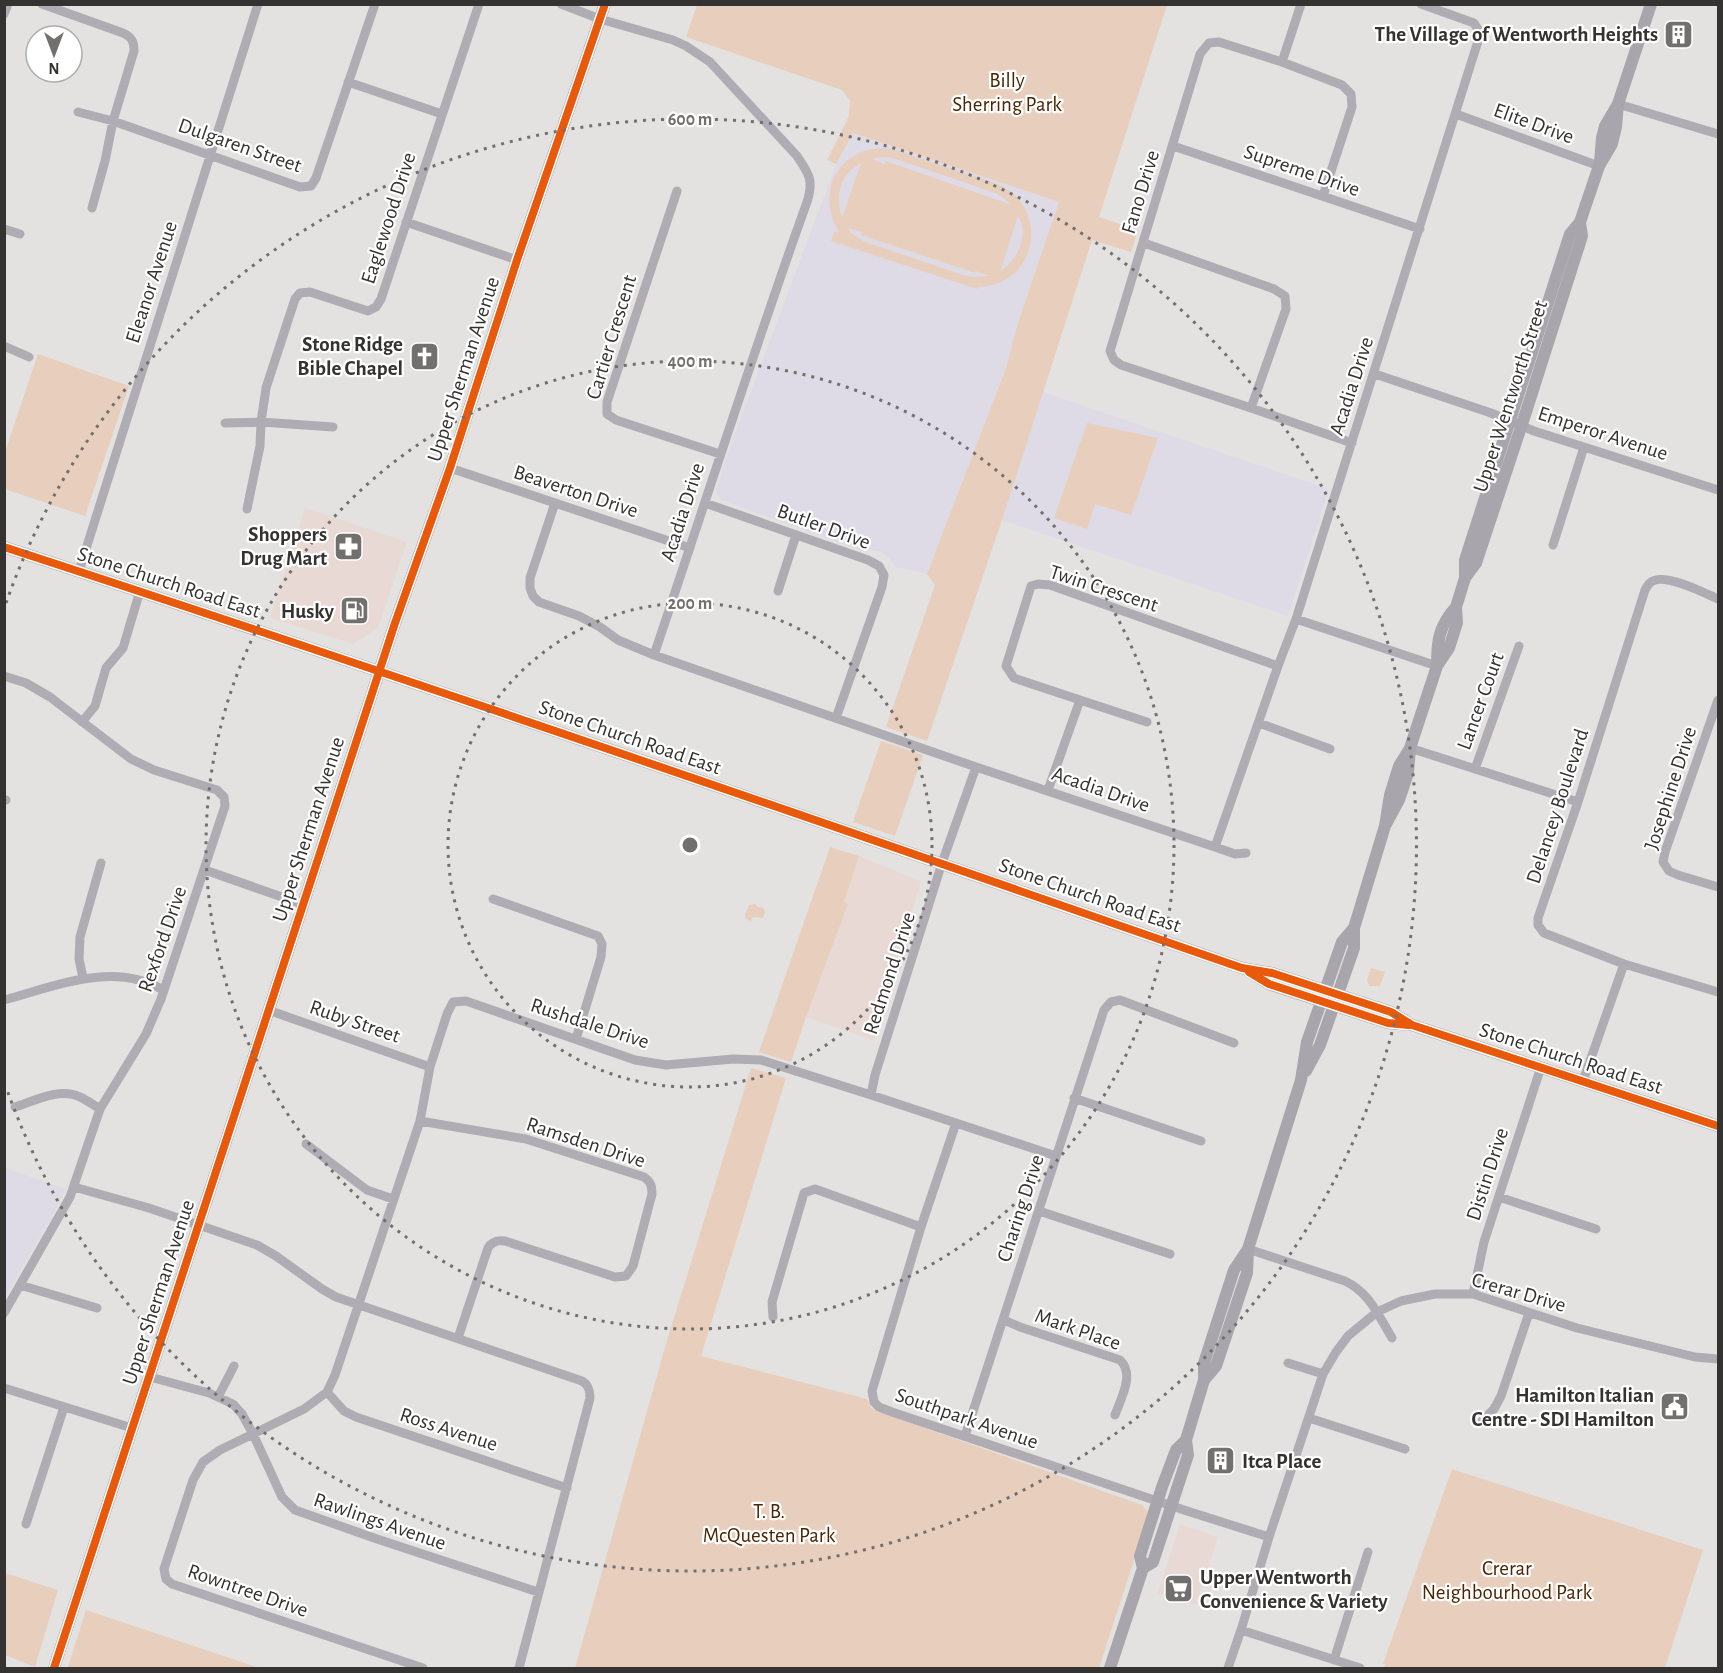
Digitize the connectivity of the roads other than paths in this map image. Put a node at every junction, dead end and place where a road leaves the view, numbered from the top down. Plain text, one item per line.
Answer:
1 (8, 4) edge
2 (42, 4) edge
3 (258, 4) edge
4 (375, 4) edge
5 (479, 4) edge
6 (561, 4) edge
7 (605, 4) edge
8 (1301, 4) edge
9 (1420, 4) edge
10 (1651, 4) edge
11 (4, 14) edge
12 (600, 19) junction
13 (1282, 62) junction
14 (348, 82) junction
15 (1618, 104) junction
16 (78, 111) dead end
17 (442, 114) junction
18 (1456, 114) junction
19 (113, 121) junction
20 (1719, 134) edge
21 (1173, 146) junction
22 (211, 155) junction
23 (1599, 166) junction
24 (677, 191) dead end
25 (1323, 196) junction
26 (92, 208) dead end
27 (406, 222) junction
28 (4, 229) edge
29 (1420, 229) junction
30 (20, 234) dead end
31 (1143, 243) junction
32 (517, 260) junction
33 (4, 346) edge
34 (29, 357) dead end
35 (1375, 374) junction
36 (1251, 408) junction
37 (261, 422) junction
38 (225, 423) dead end
39 (1516, 423) junction
40 (333, 427) dead end
41 (1352, 443) junction
42 (1584, 447) junction
43 (720, 454) junction
44 (450, 468) junction
45 (1719, 490) edge
46 (555, 503) junction
47 (705, 503) junction
48 (247, 509) dead end
49 (796, 535) junction
50 (1553, 545) dead end
51 (4, 547) edge
52 (690, 548) junction
53 (79, 571) junction
54 (140, 591) junction
55 (778, 591) dead end
56 (1719, 599) edge
57 (1296, 619) junction
58 (1519, 646) dead end
59 (654, 655) junction
60 (1278, 666) junction
61 (1437, 666) junction
62 (380, 670) junction
63 (4, 676) edge
64 (1080, 700) junction
65 (1718, 704) edge
66 (836, 718) junction
67 (82, 722) junction
68 (1148, 722) dead end
69 (1259, 723) junction
70 (1410, 748) junction
71 (1330, 749) dead end
72 (976, 767) junction
73 (1475, 769) junction
74 (1048, 790) junction
75 (1578, 802) junction
76 (1215, 847) junction
77 (1246, 853) dead end
78 (101, 863) dead end
79 (942, 863) junction
80 (205, 870) junction
81 (1719, 887) edge
82 (493, 899) dead end
83 (302, 904) junction
84 (1624, 964) junction
85 (84, 978) junction
86 (163, 990) junction
87 (1719, 992) edge
88 (1329, 998) junction
89 (4, 1000) edge
90 (268, 1010) junction
91 (576, 1039) junction
92 (1234, 1043) dead end
93 (430, 1067) junction
94 (1541, 1067) junction
95 (1583, 1081) junction
96 (871, 1095) junction
97 (1074, 1098) junction
98 (15, 1107) dead end
99 (100, 1109) junction
100 (420, 1121) junction
101 (956, 1123) junction
102 (1719, 1126) edge
103 (1201, 1141) dead end
104 (306, 1144) dead end
105 (1056, 1156) junction
106 (74, 1187) junction
107 (1499, 1197) junction
108 (393, 1199) junction
109 (1039, 1211) junction
110 (198, 1225) junction
111 (921, 1227) junction
112 (1596, 1229) dead end
113 (1248, 1249) junction
114 (1170, 1254) dead end
115 (20, 1285) junction
116 (1473, 1294) junction
117 (359, 1304) junction
118 (97, 1308) dead end
119 (1377, 1312) junction
120 (4, 1313) edge
121 (1529, 1313) junction
122 (773, 1317) dead end
123 (1004, 1320) junction
124 (458, 1338) junction
125 (1392, 1338) dead end
126 (1719, 1359) edge
127 (1288, 1363) dead end
128 (234, 1366) dead end
129 (1323, 1374) junction
130 (150, 1377) junction
131 (4, 1388) edge
132 (327, 1392) junction
133 (218, 1397) junction
134 (64, 1407) junction
135 (1115, 1415) dead end
136 (1309, 1418) junction
137 (1481, 1422) dead end
138 (132, 1428) junction
139 (253, 1434) junction
140 (965, 1436) junction
141 (1186, 1440) junction
142 (1405, 1449) dead end
143 (567, 1488) junction
144 (1157, 1501) junction
145 (1172, 1506) junction
146 (26, 1524) dead end
147 (1269, 1537) junction
148 (1368, 1552) dead end
149 (1143, 1568) junction
150 (538, 1592) junction
151 (1241, 1630) junction
152 (1334, 1660) junction
153 (54, 1668) edge
154 (423, 1668) edge
155 (519, 1668) edge
156 (1110, 1668) edge
157 (1228, 1668) edge
158 (1360, 1668) edge

1 - 11 street
2 - 19 street
3 - 22 street, Eleanor Avenue
4 - 14 street, Dulgaren Street
5 - 17 street, Eaglewood Drive
6 - 12 street
7 - 12 main road, Upper Sherman Avenue
8 - 13 street
9 - 18 street, Acadia Drive
10 - 15 main road, Upper Wentworth Street
12 - 32 main road, Upper Sherman Avenue
12 - 43 street, Acadia Drive
13 - 21 street, Fano Drive
13 - 25 street, Fano Drive
14 - 17 street
14 - 22 street, Dulgaren Street
15 - 20 street
15 - 23 main road, Upper Wentworth Street
16 - 19 street, Dulgaren Street
17 - 27 street, Eaglewood Drive
18 - 23 street, Elite Drive
18 - 29 street, Acadia Drive
19 - 22 street, Dulgaren Street
19 - 26 street
21 - 25 street, Supreme Drive
21 - 31 street, Fano Drive
22 - 53 street, Eleanor Avenue
23 - 39 main road, Upper Wentworth Street
24 - 43 street, Cartier Crescent
25 - 29 street, Supreme Drive
27 - 32 street
27 - 37 street, Eaglewood Drive
28 - 30 street
29 - 35 street, Acadia Drive
31 - 36 street, Fano Drive
31 - 36 street
32 - 44 main road, Upper Sherman Avenue
33 - 34 street
35 - 39 street, Emperor Avenue
35 - 41 street, Acadia Drive
36 - 41 street, Fano Drive
37 - 38 street
37 - 40 street
37 - 48 street, Eaglewood Drive
39 - 42 street, Emperor Avenue
39 - 61 main road, Upper Wentworth Street
41 - 57 street, Acadia Drive
42 - 45 street, Emperor Avenue
42 - 50 street
43 - 47 street, Acadia Drive
44 - 46 street, Beaverton Drive
44 - 62 main road, Upper Sherman Avenue
46 - 52 street, Beaverton Drive
46 - 59 street
47 - 49 street, Butler Drive
47 - 52 street, Acadia Drive
49 - 55 street
49 - 66 street, Butler Drive
51 - 53 main road, Stone Church Road East
52 - 59 street, Acadia Drive
53 - 54 main road, Stone Church Road East
54 - 62 main road, Stone Church Road East
54 - 67 street
56 - 75 street, Delancey Boulevard
57 - 60 street, Acadia Drive
57 - 61 street
58 - 73 street, Lancer Court
59 - 66 street, Acadia Drive
60 - 64 street, Twin Crescent
60 - 69 street, Acadia Drive
61 - 70 main road, Upper Wentworth Street
62 - 79 main road, Stone Church Road East
62 - 83 main road, Upper Sherman Avenue
63 - 67 street, Rexford Drive
64 - 68 street
64 - 74 street
65 - 81 street, Josephine Drive
66 - 72 street, Acadia Drive
67 - 80 street, Rexford Drive
69 - 71 street
69 - 76 street, Acadia Drive
70 - 73 street
70 - 88 main road, Upper Wentworth Street
72 - 74 street, Acadia Drive
72 - 79 street, Redmond Drive
73 - 75 street
74 - 76 street, Acadia Drive
75 - 84 street, Delancey Boulevard
76 - 77 street, Acadia Drive
78 - 85 street
79 - 88 main road, Stone Church Road East
79 - 96 street, Redmond Drive
80 - 83 street
80 - 86 street, Rexford Drive
82 - 91 street
83 - 90 main road, Upper Sherman Avenue
84 - 87 street, Delancey Boulevard
84 - 95 street
85 - 86 street
85 - 89 street
86 - 99 street, Rexford Drive
88 - 94 main road, Stone Church Road East
88 - 113 main road, Upper Wentworth Street
90 - 93 street, Ruby Street
90 - 110 main road, Upper Sherman Avenue
91 - 93 street, Rushdale Drive
91 - 96 street, Rushdale Drive
92 - 97 street, Charing Drive
93 - 100 street, Rushdale Drive
94 - 95 main road, Stone Church Road East
94 - 107 street, Distin Drive
95 - 102 main road, Stone Church Road East
96 - 101 street, Rushdale Drive
97 - 103 street
97 - 105 street, Charing Drive
98 - 99 street
99 - 106 street, Rexford Drive
100 - 108 street, Rushdale Drive
100 - 124 street, Ramsden Drive
101 - 105 street, Rushdale Drive
101 - 111 street, Southpark Avenue
104 - 108 street
105 - 109 street, Charing Drive
106 - 110 street
106 - 115 street, Rexford Drive
107 - 112 street
107 - 116 street, Distin Drive
108 - 117 street, Rushdale Drive
109 - 114 street
109 - 123 street, Charing Drive
110 - 117 street
110 - 130 main road, Upper Sherman Avenue
111 - 122 street
111 - 140 street, Southpark Avenue
113 - 119 street
113 - 141 main road, Upper Wentworth Street
115 - 118 street
115 - 120 street, Rexford Drive
116 - 119 street, Crerar Drive
116 - 121 street, Crerar Drive
117 - 124 street
117 - 132 street
119 - 125 street
119 - 129 street, Crerar Drive
121 - 126 street, Crerar Drive
121 - 137 street
123 - 135 street, Mark Place
123 - 140 street, Charing Drive
124 - 143 street
127 - 129 street
128 - 133 street
129 - 136 street, Crerar Drive
130 - 133 street
130 - 138 main road, Upper Sherman Avenue
131 - 134 street
132 - 139 street, Rowntree Drive
132 - 143 street, Ross Avenue
133 - 139 street, Rawlings Avenue
134 - 138 street
134 - 146 street
136 - 142 street
136 - 147 street, Crerar Drive
138 - 153 main road, Upper Sherman Avenue
139 - 150 street, Rawlings Avenue
139 - 154 street, Rowntree Drive
140 - 144 street, Southpark Avenue
141 - 144 main road, Upper Wentworth Street
141 - 145 main road, Upper Wentworth Street
143 - 150 street
144 - 145 street, Southpark Avenue
144 - 149 main road, Upper Wentworth Street
145 - 147 street, Southpark Avenue
145 - 149 main road, Upper Wentworth Street
147 - 151 street, Crerar Drive
148 - 152 street
149 - 156 main road, Upper Wentworth Street
150 - 155 street
151 - 152 street
151 - 157 street, Crerar Drive
152 - 158 street

